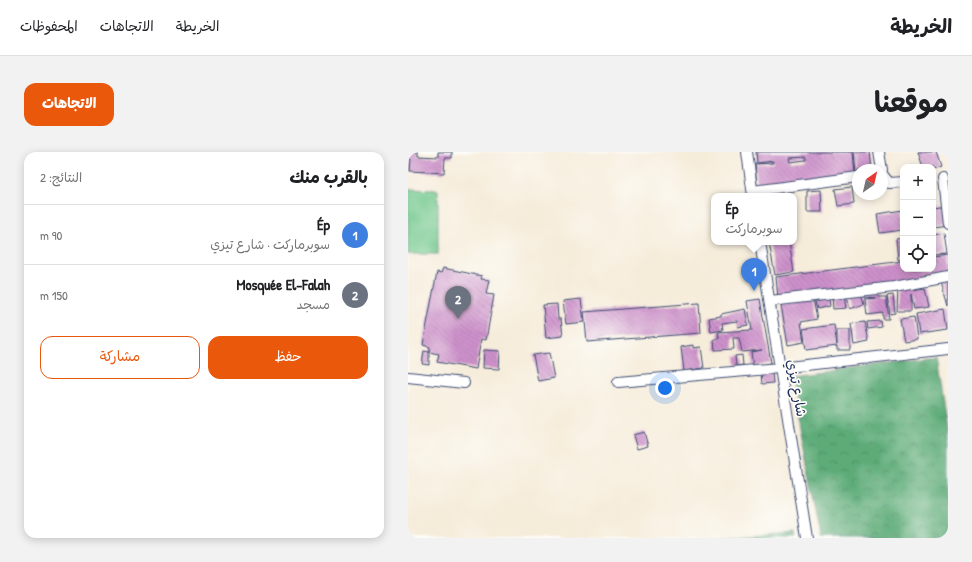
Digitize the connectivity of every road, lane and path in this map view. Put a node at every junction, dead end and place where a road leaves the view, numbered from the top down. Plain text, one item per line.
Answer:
1 (747, 152) edge
2 (879, 152) edge
3 (881, 164) edge
4 (852, 178) edge
5 (941, 179) edge
6 (888, 182) edge
7 (900, 182) edge
8 (753, 193) edge
9 (759, 193) edge
10 (948, 223) edge
11 (761, 245) edge
12 (948, 277) edge
13 (770, 301) junction
14 (948, 349) edge
15 (779, 368) junction
16 (408, 377) edge
17 (618, 382) dead end
18 (464, 383) dead end
19 (807, 538) edge

1 - 8 street
2 - 3 street
4 - 9 street
5 - 10 street
6 - 7 street
11 - 13 street, شارع تيزي
12 - 13 street
13 - 15 street, شارع تيزي
14 - 15 street
15 - 17 street
15 - 19 street, شارع تيزي
16 - 18 street

